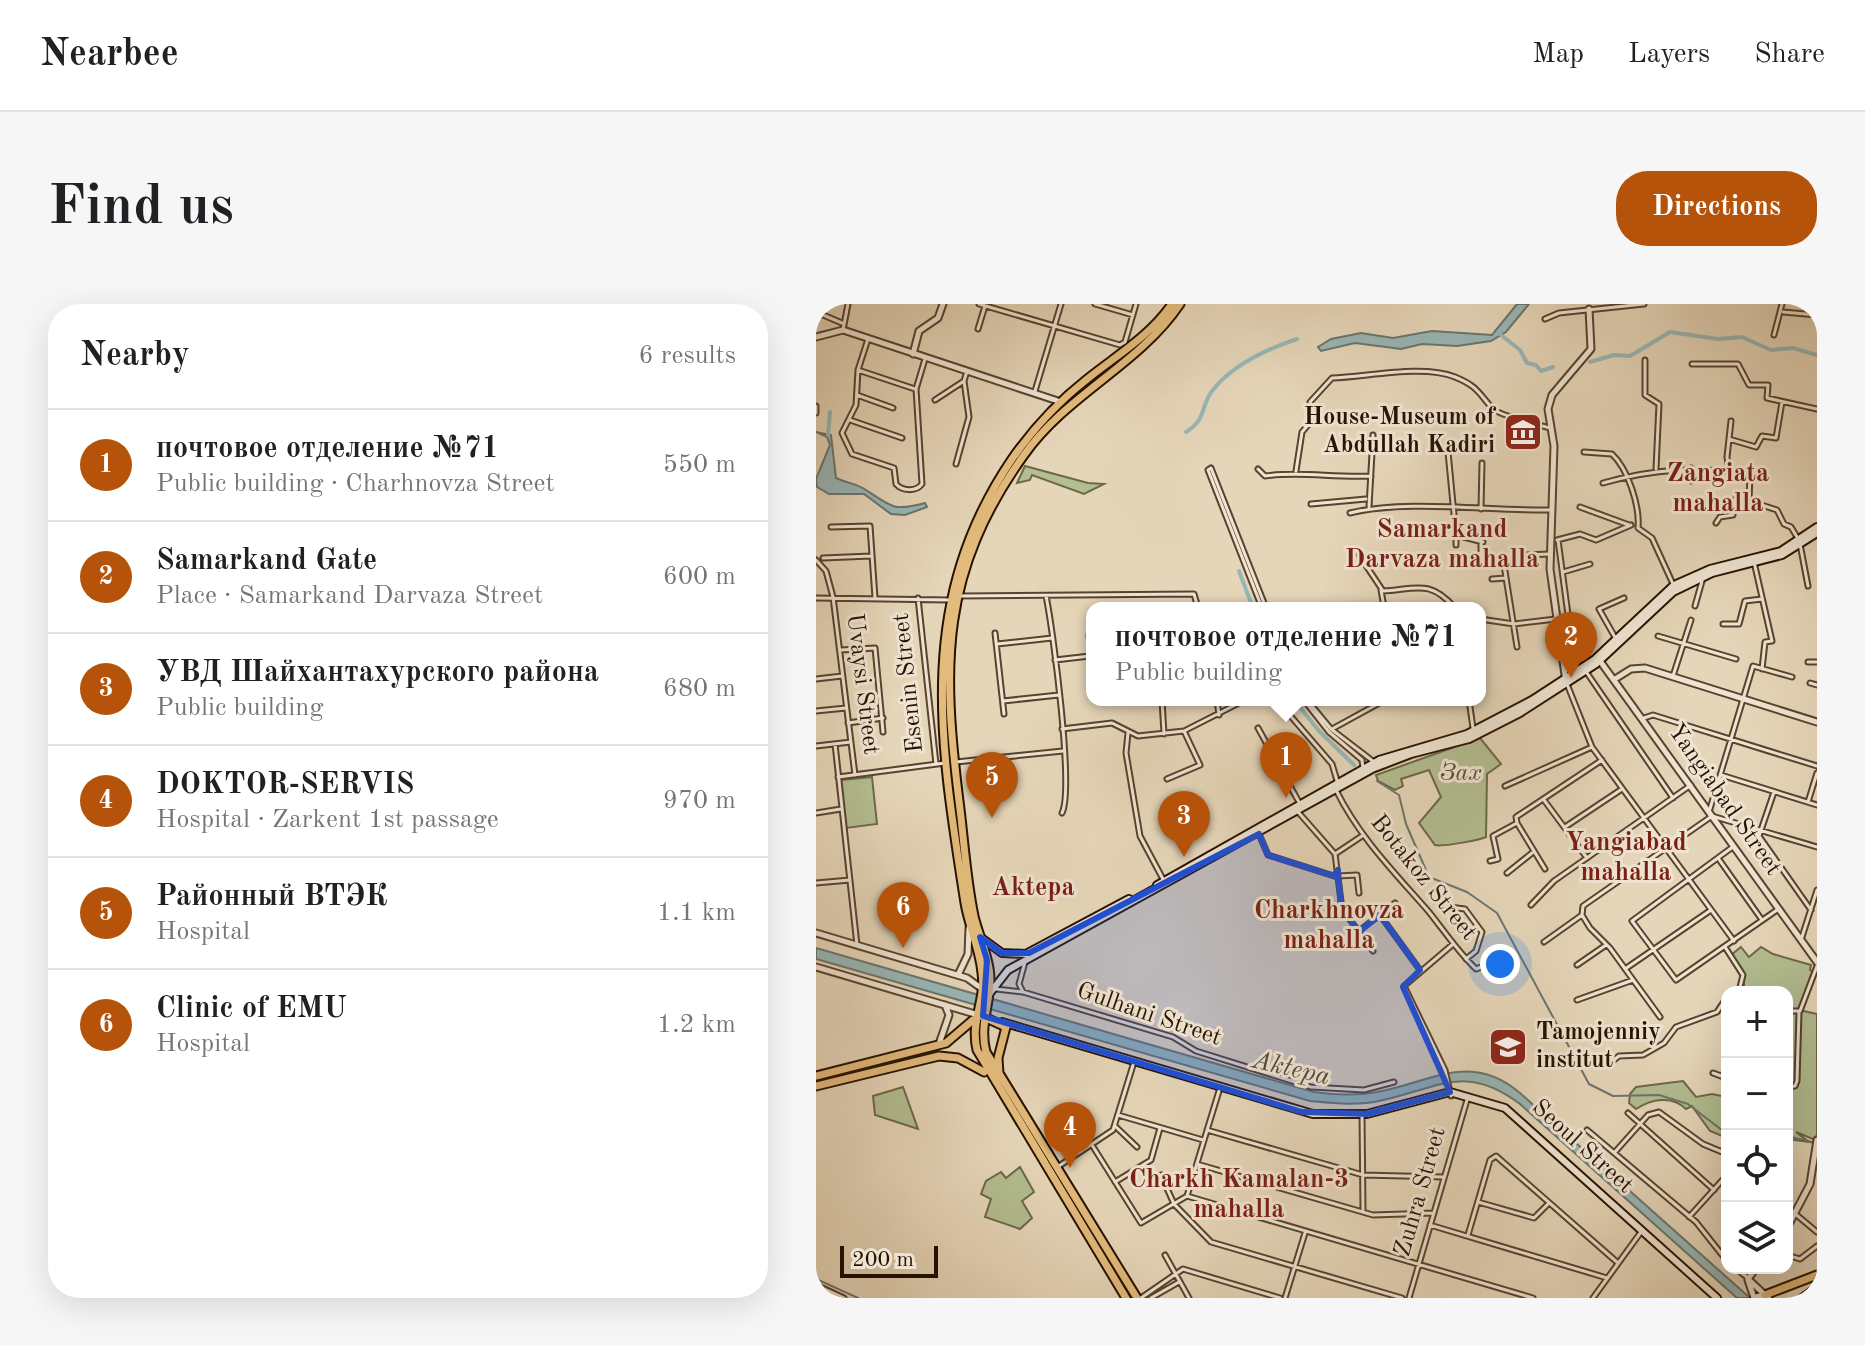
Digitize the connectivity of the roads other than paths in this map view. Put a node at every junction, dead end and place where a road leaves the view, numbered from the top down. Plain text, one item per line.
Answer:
1 (848, 304) edge
2 (943, 304) edge
3 (979, 304) edge
4 (1061, 304) edge
5 (1095, 304) edge
6 (1136, 304) edge
7 (1180, 304) edge
8 (1644, 304) edge
9 (1782, 304) edge
10 (986, 305) edge
11 (1589, 309) junction
12 (1171, 310) edge
13 (816, 312) edge
14 (1783, 312) dead end
15 (1133, 315) junction
16 (1817, 315) edge
17 (1545, 319) dead end
18 (842, 326) junction
19 (1054, 326) junction
20 (978, 329) dead end
21 (1774, 335) dead end
22 (816, 337) edge
23 (868, 339) junction
24 (1145, 340) junction
25 (913, 354) junction
26 (926, 357) junction
27 (1645, 360) dead end
28 (1692, 364) dead end
29 (858, 370) junction
30 (968, 370) junction
31 (964, 381) junction
32 (916, 389) junction
33 (1035, 391) junction
34 (857, 395) junction
35 (935, 400) dead end
36 (1061, 402) junction
37 (1782, 402) junction
38 (816, 406) edge
39 (893, 408) dead end
40 (1817, 409) edge
41 (816, 413) edge
42 (850, 420) junction
43 (1731, 421) dead end
44 (1550, 428) junction
45 (1373, 435) dead end
46 (902, 438) dead end
47 (1729, 439) junction
48 (1448, 452) dead end
49 (1584, 452) dead end
50 (1015, 461) junction
51 (1482, 463) dead end
52 (956, 464) dead end
53 (1691, 468) junction
54 (1258, 469) dead end
55 (1656, 469) junction
56 (1296, 471) junction
57 (1729, 471) junction
58 (1371, 476) junction
59 (1625, 477) junction
60 (1691, 481) dead end
61 (1603, 483) dead end
62 (1368, 499) junction
63 (1749, 501) junction
64 (1311, 504) dead end
65 (1453, 507) junction
66 (1580, 507) dead end
67 (1369, 509) junction
68 (1481, 509) junction
69 (1553, 510) junction
70 (1350, 513) dead end
71 (1716, 523) dead end
72 (1631, 525) junction
73 (831, 527) dead end
74 (1638, 528) junction
75 (1817, 530) edge
76 (1456, 535) junction
77 (1558, 540) junction
78 (1549, 541) junction
79 (1800, 543) junction
80 (1456, 545) dead end
81 (1550, 554) junction
82 (1359, 555) dead end
83 (1521, 555) dead end
84 (873, 556) junction
85 (823, 558) dead end
86 (816, 560) edge
87 (1754, 562) junction
88 (1590, 564) dead end
89 (1563, 572) junction
90 (1701, 577) junction
91 (1506, 578) junction
92 (1492, 579) dead end
93 (1674, 585) junction
94 (1808, 586) dead end
95 (1381, 590) junction
96 (1046, 596) junction
97 (833, 597) junction
98 (816, 598) edge
99 (875, 598) junction
100 (918, 598) junction
101 (954, 598) junction
102 (1624, 598) dead end
103 (1763, 599) junction
104 (1196, 602) edge
105 (1262, 602) edge
106 (1262, 602) edge
107 (1383, 602) edge
108 (1449, 602) edge
109 (1695, 606) dead end
110 (1557, 619) junction
111 (1486, 620) edge
112 (1691, 620) dead end
113 (1514, 624) junction
114 (1723, 624) dead end
115 (995, 633) dead end
116 (1658, 636) dead end
117 (1052, 638) junction
118 (1616, 639) junction
119 (1683, 643) junction
120 (997, 644) junction
121 (1517, 647) dead end
122 (839, 650) junction
123 (1086, 656) edge
124 (1736, 659) dead end
125 (1055, 660) junction
126 (1600, 661) junction
127 (1808, 662) dead end
128 (1817, 662) edge
129 (1762, 669) junction
130 (1586, 672) junction
131 (842, 676) junction
132 (1673, 676) junction
133 (1792, 677) dead end
134 (816, 679) edge
135 (1565, 679) junction
136 (1615, 679) junction
137 (1810, 683) dead end
138 (1817, 685) edge
139 (1059, 695) junction
140 (1743, 698) junction
141 (1003, 701) junction
142 (1162, 706) edge
143 (1218, 706) edge
144 (1235, 706) edge
145 (1311, 706) edge
146 (1374, 706) edge
147 (1470, 706) edge
148 (846, 708) junction
149 (816, 711) edge
150 (1288, 713) dead end
151 (1004, 714) dead end
152 (1219, 715) junction
153 (883, 718) junction
154 (1644, 718) junction
155 (1817, 722) edge
156 (848, 723) junction
157 (1258, 728) dead end
158 (1473, 728) dead end
159 (1062, 729) junction
160 (1330, 730) junction
161 (1184, 731) junction
162 (883, 732) dead end
163 (1128, 732) junction
164 (1164, 734) junction
165 (1732, 739) junction
166 (851, 742) junction
167 (835, 744) junction
168 (816, 746) edge
169 (1592, 747) junction
170 (1063, 751) junction
171 (1602, 760) junction
172 (951, 763) junction
173 (936, 764) junction
174 (1817, 766) edge
175 (1366, 767) junction
176 (1817, 773) edge
177 (855, 775) junction
178 (1721, 775) junction
179 (838, 777) junction
180 (1167, 779) dead end
181 (1691, 785) junction
182 (1505, 786) dead end
183 (1337, 787) junction
184 (1623, 788) junction
185 (1774, 792) junction
186 (1673, 798) junction
187 (1543, 799) junction
188 (1808, 802) junction
189 (1817, 805) edge
190 (841, 809) junction
191 (1300, 809) junction
192 (816, 813) edge
193 (1062, 813) dead end
194 (1710, 814) junction
195 (1644, 818) junction
196 (1517, 823) junction
197 (1565, 827) junction
198 (1760, 830) junction
199 (1259, 834) junction
200 (1363, 835) junction
201 (1734, 846) junction
202 (1817, 847) edge
203 (1666, 848) junction
204 (961, 850) junction
205 (1533, 852) junction
206 (1335, 854) junction
207 (1587, 858) junction
208 (1718, 858) junction
209 (1490, 861) dead end
210 (1545, 869) dead end
211 (1338, 873) junction
212 (1507, 873) dead end
213 (1689, 879) junction
214 (850, 880) junction
215 (1165, 882) junction
216 (816, 883) edge
217 (1817, 890) edge
218 (1359, 893) dead end
219 (1395, 903) dead end
220 (1531, 905) dead end
221 (1441, 906) dead end
222 (1779, 908) junction
223 (1711, 910) junction
224 (1811, 910) junction
225 (1380, 915) junction
226 (1582, 915) junction
227 (968, 919) junction
228 (1762, 920) junction
229 (1359, 931) junction
230 (816, 933) edge
231 (980, 937) junction
232 (1801, 940) junction
233 (1734, 941) junction
234 (1544, 942) dead end
235 (857, 945) junction
236 (1452, 945) junction
237 (1606, 945) junction
238 (1725, 947) junction
239 (1653, 950) junction
240 (1373, 951) dead end
241 (1466, 959) junction
242 (1026, 960) junction
243 (1494, 962) dead end
244 (1817, 964) edge
245 (1577, 965) dead end
246 (816, 967) edge
247 (1625, 969) junction
248 (963, 970) junction
249 (1420, 970) junction
250 (957, 975) junction
251 (965, 977) junction
252 (1633, 980) junction
253 (1740, 986) edge
254 (1023, 992) junction
255 (985, 996) junction
256 (1577, 1000) dead end
257 (944, 1005) junction
258 (1721, 1006) edge
259 (1793, 1012) edge
260 (1799, 1012) junction
261 (979, 1013) junction
262 (1660, 1017) dead end
263 (1002, 1022) junction
264 (1006, 1034) junction
265 (939, 1044) junction
266 (1610, 1063) dead end
267 (1133, 1064) junction
268 (1713, 1073) dead end
269 (816, 1076) edge
270 (989, 1076) junction
271 (1721, 1076) edge
272 (1001, 1080) junction
273 (1394, 1082) dead end
274 (816, 1086) edge
275 (1793, 1086) edge
276 (1219, 1091) junction
277 (1450, 1092) junction
278 (1467, 1098) junction
279 (1628, 1113) dead end
280 (1118, 1115) junction
281 (1362, 1116) junction
282 (1640, 1124) junction
283 (1115, 1126) junction
284 (1160, 1128) junction
285 (1207, 1130) junction
286 (1587, 1130) dead end
287 (1204, 1141) junction
288 (1816, 1143) edge
289 (1092, 1145) junction
290 (1137, 1147) dead end
291 (1615, 1152) junction
292 (1721, 1152) edge
293 (1814, 1160) edge
294 (1197, 1164) junction
295 (1056, 1173) junction
296 (1161, 1175) dead end
297 (1363, 1175) junction
298 (1443, 1177) junction
299 (1115, 1182) junction
300 (1721, 1182) edge
301 (1714, 1190) junction
302 (1187, 1196) junction
303 (1478, 1202) junction
304 (1549, 1203) junction
305 (1174, 1204) junction
306 (1363, 1212) junction
307 (1793, 1212) edge
308 (1434, 1213) junction
309 (1796, 1215) junction
310 (1689, 1217) junction
311 (1793, 1219) edge
312 (1430, 1225) junction
313 (1305, 1231) junction
314 (1641, 1232) junction
315 (1817, 1232) edge
316 (1468, 1235) junction
317 (1099, 1246) junction
318 (1817, 1246) edge
319 (1721, 1254) edge
320 (1165, 1255) dead end
321 (1793, 1257) edge
322 (1618, 1263) junction
323 (1418, 1264) junction
324 (1294, 1267) junction
325 (1742, 1274) edge
326 (1752, 1274) edge
327 (1176, 1275) junction
328 (1817, 1275) edge
329 (1607, 1278) junction
330 (1748, 1279) junction
331 (1179, 1282) junction
332 (816, 1285) edge
333 (1817, 1288) edge
334 (1764, 1294) edge
335 (1778, 1295) edge
336 (844, 1298) edge
337 (1126, 1298) edge
338 (1139, 1298) edge
339 (1151, 1298) edge
340 (1189, 1298) edge
341 (1282, 1298) edge
342 (1402, 1298) edge
343 (1409, 1298) edge
344 (1533, 1298) edge
345 (1593, 1298) edge
346 (1715, 1298) edge
347 (1754, 1298) edge
348 (1803, 1298) edge

1 - 18 street
2 - 25 street
3 - 10 street
4 - 19 street
5 - 15 street
6 - 15 street
7 - 12 main road
8 - 11 street
9 - 21 street
10 - 19 street
10 - 20 street
11 - 17 street
11 - 44 street
12 - 24 main road
13 - 18 street
14 - 16 street
15 - 19 street
18 - 22 street
18 - 23 street
19 - 33 street
23 - 25 street
23 - 29 street
24 - 36 main road
24 - 50 main road
25 - 26 street
26 - 30 street
26 - 32 street
27 - 55 street
28 - 37 street
29 - 32 street
29 - 34 street
30 - 31 street
30 - 33 street
31 - 35 street
31 - 52 street
32 - 42 street
33 - 36 street
34 - 39 street
34 - 42 street
36 - 50 main road
37 - 40 street
37 - 47 street
38 - 41 street
42 - 46 street
43 - 47 street
44 - 56 street
44 - 69 street
45 - 58 street
47 - 57 street
48 - 65 street
49 - 59 street
50 - 101 main road
51 - 68 street
53 - 55 street
53 - 57 street
53 - 60 street
54 - 56 street
55 - 59 street
56 - 58 street
57 - 63 street
58 - 62 street
59 - 61 street
59 - 74 street
62 - 64 street
62 - 67 street
63 - 71 street
63 - 79 street
65 - 67 street
65 - 68 street
65 - 76 street
66 - 72 street
67 - 70 street
68 - 69 street
69 - 78 street
72 - 74 street
72 - 77 street
73 - 84 street
74 - 93 street
75 - 79 main road
76 - 80 street
76 - 91 street
77 - 78 street
77 - 89 street
78 - 81 street
79 - 87 main road
79 - 93 main road
79 - 94 street
81 - 83 street
81 - 110 street
82 - 95 street
84 - 85 street
84 - 99 street
86 - 97 street, Uvaysi Street
87 - 90 main road
87 - 103 street
88 - 89 street
89 - 135 street
90 - 109 street
90 - 126 main road
91 - 92 street
91 - 113 street
93 - 118 main road
95 - 107 street
95 - 108 street
96 - 101 street
96 - 104 street
96 - 117 street
97 - 98 street
97 - 99 street
97 - 122 street, Uvaysi Street
99 - 100 street
100 - 101 street
100 - 173 street, Esenin Street
101 - 172 main road
102 - 118 street
103 - 114 street
103 - 129 street
105 - 106 street
110 - 113 street
110 - 135 street
111 - 113 street
112 - 119 street
113 - 121 street
115 - 120 street
116 - 119 street
117 - 120 street
117 - 125 street
118 - 135 main road
119 - 124 street
119 - 132 street
120 - 141 street
122 - 131 street, Uvaysi Street
122 - 153 street
123 - 125 street
125 - 139 street
126 - 130 main road
126 - 136 street, Yangiabad Street
127 - 128 street
129 - 133 street
129 - 140 street
130 - 135 main road
130 - 186 street
131 - 134 street
131 - 148 street, Uvaysi Street
132 - 136 street
132 - 140 street
135 - 169 street
135 - 175 main road
136 - 154 street, Yangiabad Street
137 - 138 street
139 - 141 street
139 - 159 street
140 - 155 street
140 - 165 street
141 - 151 street
142 - 164 street
143 - 152 street
144 - 152 street
145 - 160 street
146 - 160 street
147 - 158 street
148 - 149 street
148 - 156 street, Uvaysi Street
150 - 183 street, Botakoz Street
152 - 161 street
153 - 156 street
153 - 162 street
154 - 165 street
154 - 181 street, Yangiabad Street
156 - 166 street, Uvaysi Street
157 - 191 street
159 - 163 street
159 - 170 street
160 - 175 street
161 - 164 street
161 - 180 street
163 - 164 street
163 - 215 street
165 - 174 street
165 - 178 street
166 - 167 street
166 - 177 street, Uvaysi Street
167 - 168 street
167 - 179 street, Uvaysi Street
169 - 171 street
169 - 182 street
170 - 172 street
170 - 193 street
171 - 184 street
171 - 187 street
172 - 173 street
172 - 204 main road
173 - 177 street
175 - 183 main road
176 - 188 street
177 - 179 street
178 - 185 street
178 - 194 street
179 - 190 street, Uvaysi Street
181 - 186 street
181 - 194 street, Yangiabad Street
183 - 191 main road
183 - 200 street, Botakoz Street
184 - 195 street
184 - 197 street
185 - 188 street
185 - 198 street
186 - 195 street
187 - 196 street
187 - 197 street
188 - 189 street
190 - 192 street
190 - 214 street, Uvaysi Street
191 - 199 main road
191 - 206 street
191 - 215 main road
194 - 198 street
194 - 201 street, Yangiabad Street
194 - 203 street
195 - 203 street
195 - 207 street
196 - 205 street
196 - 209 street
197 - 207 street
198 - 202 street
198 - 224 street
199 - 211 street
199 - 215 main road
200 - 206 street
200 - 236 street, Botakoz Street
201 - 208 street
201 - 222 street, Yangiabad Street
203 - 213 street
203 - 226 street
204 - 227 main road
204 - 231 main road
205 - 210 street
205 - 212 street
206 - 211 street
207 - 220 street
208 - 213 street
208 - 228 street
211 - 218 street
211 - 229 street
213 - 223 street
213 - 239 street
214 - 216 street
214 - 235 street, Uvaysi Street
215 - 231 main road
215 - 242 main road
217 - 224 street
219 - 225 street
221 - 241 street
222 - 228 street
222 - 232 street, Yangiabad Street
223 - 233 street
223 - 239 street
224 - 232 street
225 - 229 street
225 - 249 street
226 - 234 street
226 - 237 street
227 - 248 street
227 - 255 main road
228 - 233 street
229 - 240 street
230 - 235 street
231 - 255 main road
232 - 244 street, Yangiabad Street
233 - 238 street
235 - 250 street
236 - 241 street, Botakoz Street
236 - 249 street
237 - 245 street
237 - 247 street
238 - 239 street
238 - 253 street
239 - 247 street
241 - 243 street, Botakoz Street
242 - 254 street
242 - 255 main road
244 - 260 street
246 - 257 street
247 - 252 street
248 - 250 street
248 - 251 street
249 - 277 street
250 - 251 street
251 - 255 street
252 - 256 street
252 - 262 street
254 - 255 street, Gulhani Street
254 - 273 street, Gulhani Street
255 - 261 main road
257 - 261 street
257 - 265 street
258 - 266 street
259 - 260 street
260 - 275 street
261 - 263 main road, Seoul Street
261 - 265 main road
261 - 270 main road
261 - 272 main road
263 - 264 main road
263 - 267 main road, Seoul Street
264 - 267 main road
264 - 272 main road
265 - 269 main road
267 - 276 main road, Seoul Street
267 - 280 street
267 - 281 main road, Seoul Street
268 - 271 street
270 - 274 main road
270 - 295 main road
272 - 295 main road
276 - 281 main road, Seoul Street
276 - 285 street
277 - 278 main road, Seoul Street
277 - 281 main road, Seoul Street
278 - 298 street, Zuhra Street
278 - 314 main road, Seoul Street
279 - 282 street
280 - 283 street
280 - 284 street
281 - 297 street
282 - 291 street
282 - 292 street
282 - 301 street
283 - 289 street
283 - 290 street
284 - 287 street
284 - 299 street
285 - 287 street
285 - 297 street
286 - 291 street
287 - 294 street
288 - 293 street
289 - 295 street
289 - 299 street
291 - 310 street
293 - 309 street
294 - 302 street
294 - 306 street
295 - 317 main road
296 - 305 street
297 - 298 street
297 - 306 street
298 - 308 street, Zuhra Street
299 - 305 street
300 - 301 street
301 - 310 street
302 - 305 street
302 - 313 street
303 - 304 street
303 - 304 street
303 - 316 street
304 - 322 street
305 - 324 street
306 - 308 street
307 - 309 street
308 - 312 street, Zuhra Street
309 - 311 street
309 - 315 street
310 - 319 street
312 - 316 street
312 - 323 street, Zuhra Street
313 - 323 street
313 - 324 street
314 - 322 street
314 - 346 main road, Seoul Street
316 - 329 street
317 - 337 main road
317 - 338 main road
318 - 321 street
320 - 327 street
322 - 329 street
323 - 343 street, Zuhra Street
323 - 344 street
324 - 341 street
324 - 342 street
325 - 330 street
326 - 330 street
327 - 331 street
327 - 338 street
327 - 341 street
328 - 335 main road
329 - 345 street
330 - 334 street
330 - 347 street
331 - 339 street
331 - 340 street
332 - 336 street
333 - 348 main road
334 - 335 main road
334 - 347 main road

